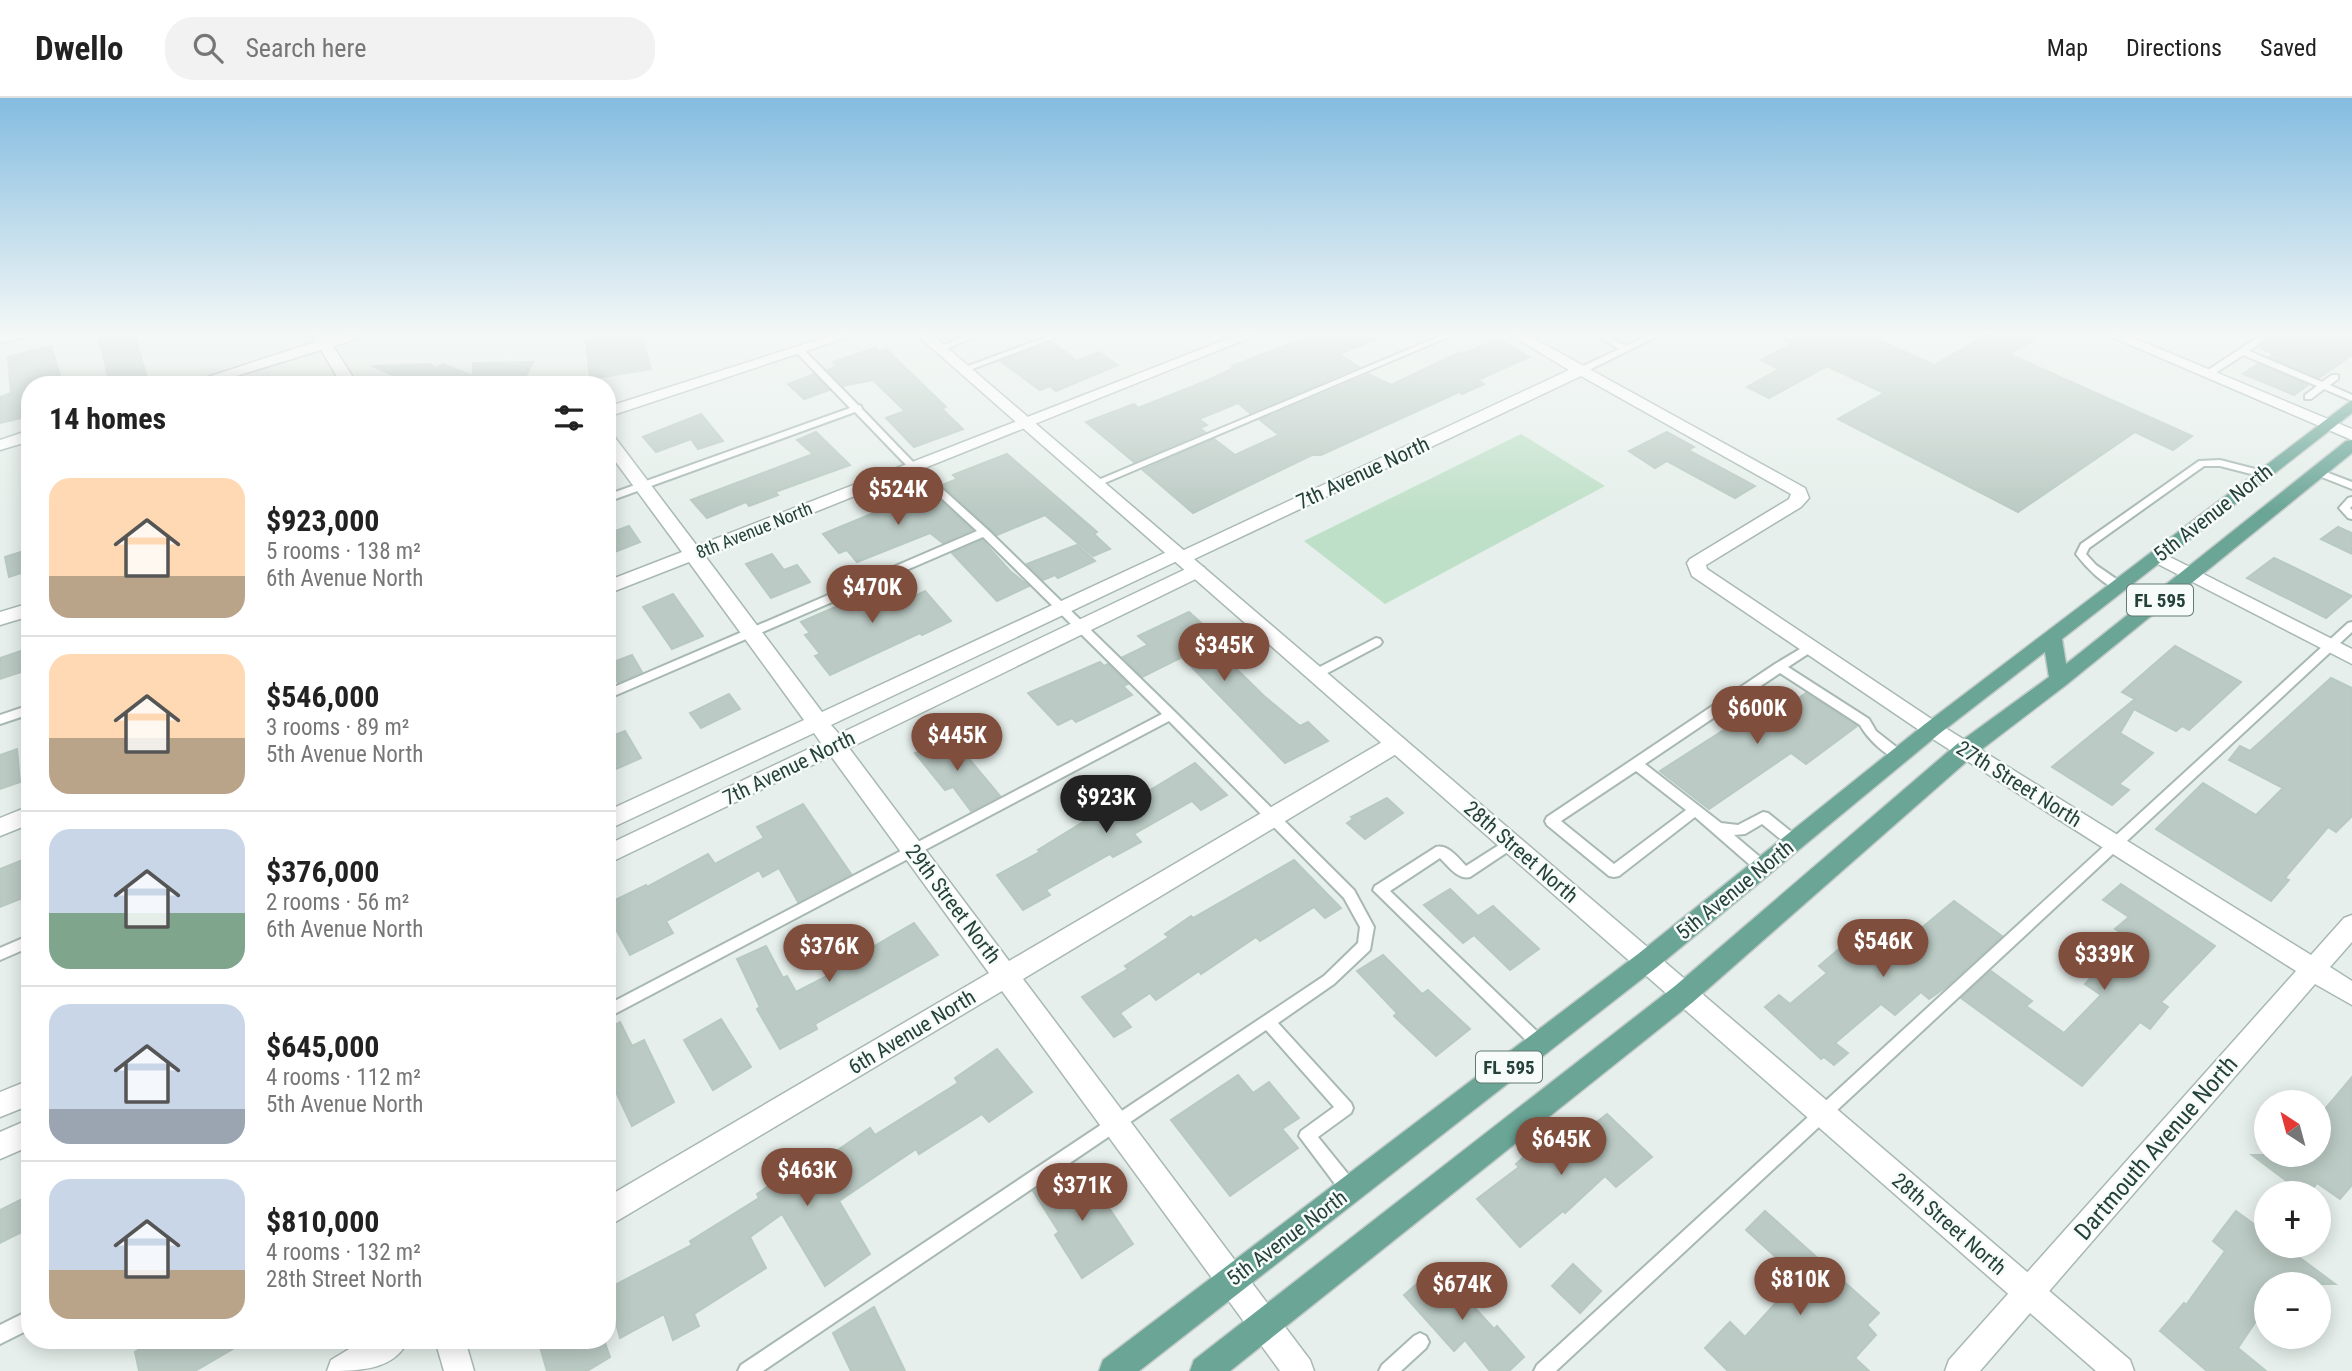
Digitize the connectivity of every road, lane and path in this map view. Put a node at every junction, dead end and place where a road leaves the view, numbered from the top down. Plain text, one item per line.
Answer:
1 (665, 393) edge
2 (843, 393) edge
3 (992, 393) edge
4 (1100, 393) edge
5 (1309, 393) edge
6 (1533, 393) edge
7 (1624, 393) edge
8 (2254, 393) edge
9 (2313, 393) edge
10 (2308, 397) dead end
11 (2352, 405) edge
12 (858, 408) junction
13 (616, 409) edge
14 (1025, 423) junction
15 (2327, 424) junction
16 (2352, 435) edge
17 (21, 438) edge
18 (0, 445) edge
19 (2352, 445) edge
20 (616, 450) edge
21 (914, 467) junction
22 (2318, 472) junction
23 (2263, 474) junction
24 (1096, 483) junction
25 (643, 486) junction
26 (2352, 486) edge
27 (616, 496) edge
28 (2352, 500) edge
29 (2352, 516) edge
30 (984, 532) junction
31 (693, 554) junction
32 (2157, 556) junction
33 (1186, 561) junction
34 (2191, 575) junction
35 (616, 584) edge
36 (2118, 586) junction
37 (1062, 608) junction
38 (21, 612) edge
39 (0, 620) edge
40 (2352, 626) edge
41 (1082, 627) junction
42 (752, 633) junction
43 (2052, 637) junction
44 (1376, 642) dead end
45 (2330, 646) junction
46 (1810, 647) junction
47 (2352, 657) edge
48 (1779, 667) junction
49 (1316, 674) junction
50 (2059, 680) junction
51 (616, 691) edge
52 (21, 712) edge
53 (1171, 715) junction
54 (0, 720) edge
55 (818, 722) junction
56 (1932, 729) junction
57 (1396, 744) junction
58 (835, 746) junction
59 (1965, 750) junction
60 (1900, 756) junction
61 (1636, 764) junction
62 (1695, 810) junction
63 (616, 817) edge
64 (1274, 817) junction
65 (21, 819) edge
66 (0, 827) edge
67 (1718, 828) junction
68 (1794, 842) junction
69 (1510, 843) junction
70 (2115, 844) junction
71 (913, 850) junction
72 (616, 851) edge
73 (1762, 867) junction
74 (2352, 925) edge
75 (21, 945) edge
76 (0, 954) edge
77 (1647, 961) junction
78 (2313, 969) junction
79 (1006, 976) junction
80 (1684, 994) junction
81 (2352, 994) edge
82 (616, 1007) edge
83 (1267, 1021) junction
84 (1540, 1044) junction
85 (21, 1095) edge
86 (0, 1105) edge
87 (1823, 1114) junction
88 (1115, 1123) junction
89 (21, 1136) edge
90 (0, 1146) edge
91 (1350, 1190) junction
92 (616, 1208) edge
93 (1232, 1281) junction
94 (2029, 1293) junction
95 (21, 1324) edge
96 (1264, 1324) junction
97 (0, 1335) edge
98 (1420, 1342) dead end
99 (378, 1349) edge
100 (453, 1349) edge
101 (342, 1371) edge
102 (459, 1371) edge
103 (747, 1371) edge
104 (1114, 1371) edge
105 (1205, 1371) edge
106 (1298, 1371) edge
107 (1388, 1371) edge
108 (1544, 1371) edge
109 (1960, 1371) edge
110 (2119, 1371) edge

1 - 13 street
2 - 12 lane
3 - 14 street, 28th Street North
4 - 14 street, 8th Avenue North
5 - 24 lane
6 - 33 street, 7th Avenue North
7 - 46 street, 27th Street North
8 - 15 street
9 - 10 lane
11 - 15 main road, 5th Avenue North / FL 595
12 - 21 lane
12 - 25 lane
14 - 21 street, 8th Avenue North
14 - 24 street, 28th Street North
15 - 16 street
15 - 23 main road, 5th Avenue North / FL 595
17 - 18 street
19 - 22 main road, 5th Avenue North / FL 595
20 - 25 street, 29th Street North
21 - 30 lane
21 - 31 street, 8th Avenue North
22 - 26 lane
22 - 34 main road, 5th Avenue North / FL 595
23 - 32 main road, 5th Avenue North / FL 595
23 - 36 lane
24 - 33 street, 28th Street North
25 - 27 lane
25 - 31 street, 29th Street North
28 - 29 lane
30 - 37 lane
30 - 42 lane
31 - 35 street, 8th Avenue North
31 - 42 street, 29th Street North
32 - 34 street
32 - 36 main road, 5th Avenue North / FL 595
33 - 37 street, 7th Avenue North
33 - 41 street, 7th Avenue North
33 - 49 street, 28th Street North
34 - 45 street
34 - 50 main road, 5th Avenue North / FL 595
36 - 43 main road, 5th Avenue North / FL 595
37 - 41 lane
37 - 55 street, 7th Avenue North
38 - 39 street
40 - 45 lane
41 - 53 lane
41 - 58 street, 7th Avenue North
42 - 51 lane
42 - 55 street, 29th Street North
43 - 50 main road
43 - 56 main road, 5th Avenue North / FL 595
44 - 49 lane
45 - 47 street
45 - 70 lane
46 - 48 lane
46 - 56 street, 27th Street North
48 - 60 lane
48 - 61 lane
49 - 57 street, 28th Street North
50 - 59 main road, 5th Avenue North / FL 595
52 - 54 lane
53 - 64 lane
53 - 71 lane
55 - 58 street, 29th Street North
55 - 63 street, 7th Avenue North
56 - 59 street, 27th Street North
56 - 60 main road, 5th Avenue North / FL 595
57 - 64 street, 6th Avenue North
57 - 69 street, 28th Street North
58 - 71 street, 29th Street North
58 - 72 street, 7th Avenue North
59 - 70 street, 27th Street North
59 - 80 main road, 5th Avenue North / FL 595
60 - 68 main road, 5th Avenue North / FL 595
61 - 62 lane
61 - 62 lane
62 - 67 lane
64 - 79 street, 6th Avenue North
64 - 83 lane
65 - 66 street
67 - 68 lane
67 - 73 lane
68 - 73 main road, 5th Avenue North / FL 595
69 - 77 street, 28th Street North
69 - 84 lane
70 - 78 street, 27th Street North
70 - 87 lane
71 - 79 street, 29th Street North
71 - 82 lane
73 - 77 main road, 5th Avenue North / FL 595
74 - 78 street, Dartmouth Avenue North
75 - 76 lane
77 - 80 street, 28th Street North
77 - 84 main road, 5th Avenue North / FL 595
78 - 81 street, 27th Street North
78 - 94 street, Dartmouth Avenue North
79 - 88 street, 29th Street North
79 - 92 street, 6th Avenue North
80 - 87 street, 28th Street North
80 - 96 main road, 5th Avenue North / FL 595
83 - 88 lane
83 - 91 lane
84 - 91 main road, 5th Avenue North / FL 595
85 - 86 street
87 - 94 street, 28th Street North
87 - 108 lane
88 - 93 street, 29th Street North
88 - 103 lane
89 - 90 street
91 - 93 main road, 5th Avenue North / FL 595
93 - 96 street, 29th Street North
93 - 104 main road, 5th Avenue North / FL 595
94 - 109 street, Dartmouth Avenue North
94 - 110 street, 28th Street North
95 - 97 lane
96 - 105 main road, 5th Avenue North / FL 595
96 - 106 street, 29th Street North
98 - 107 lane
99 - 101 street
100 - 102 street

